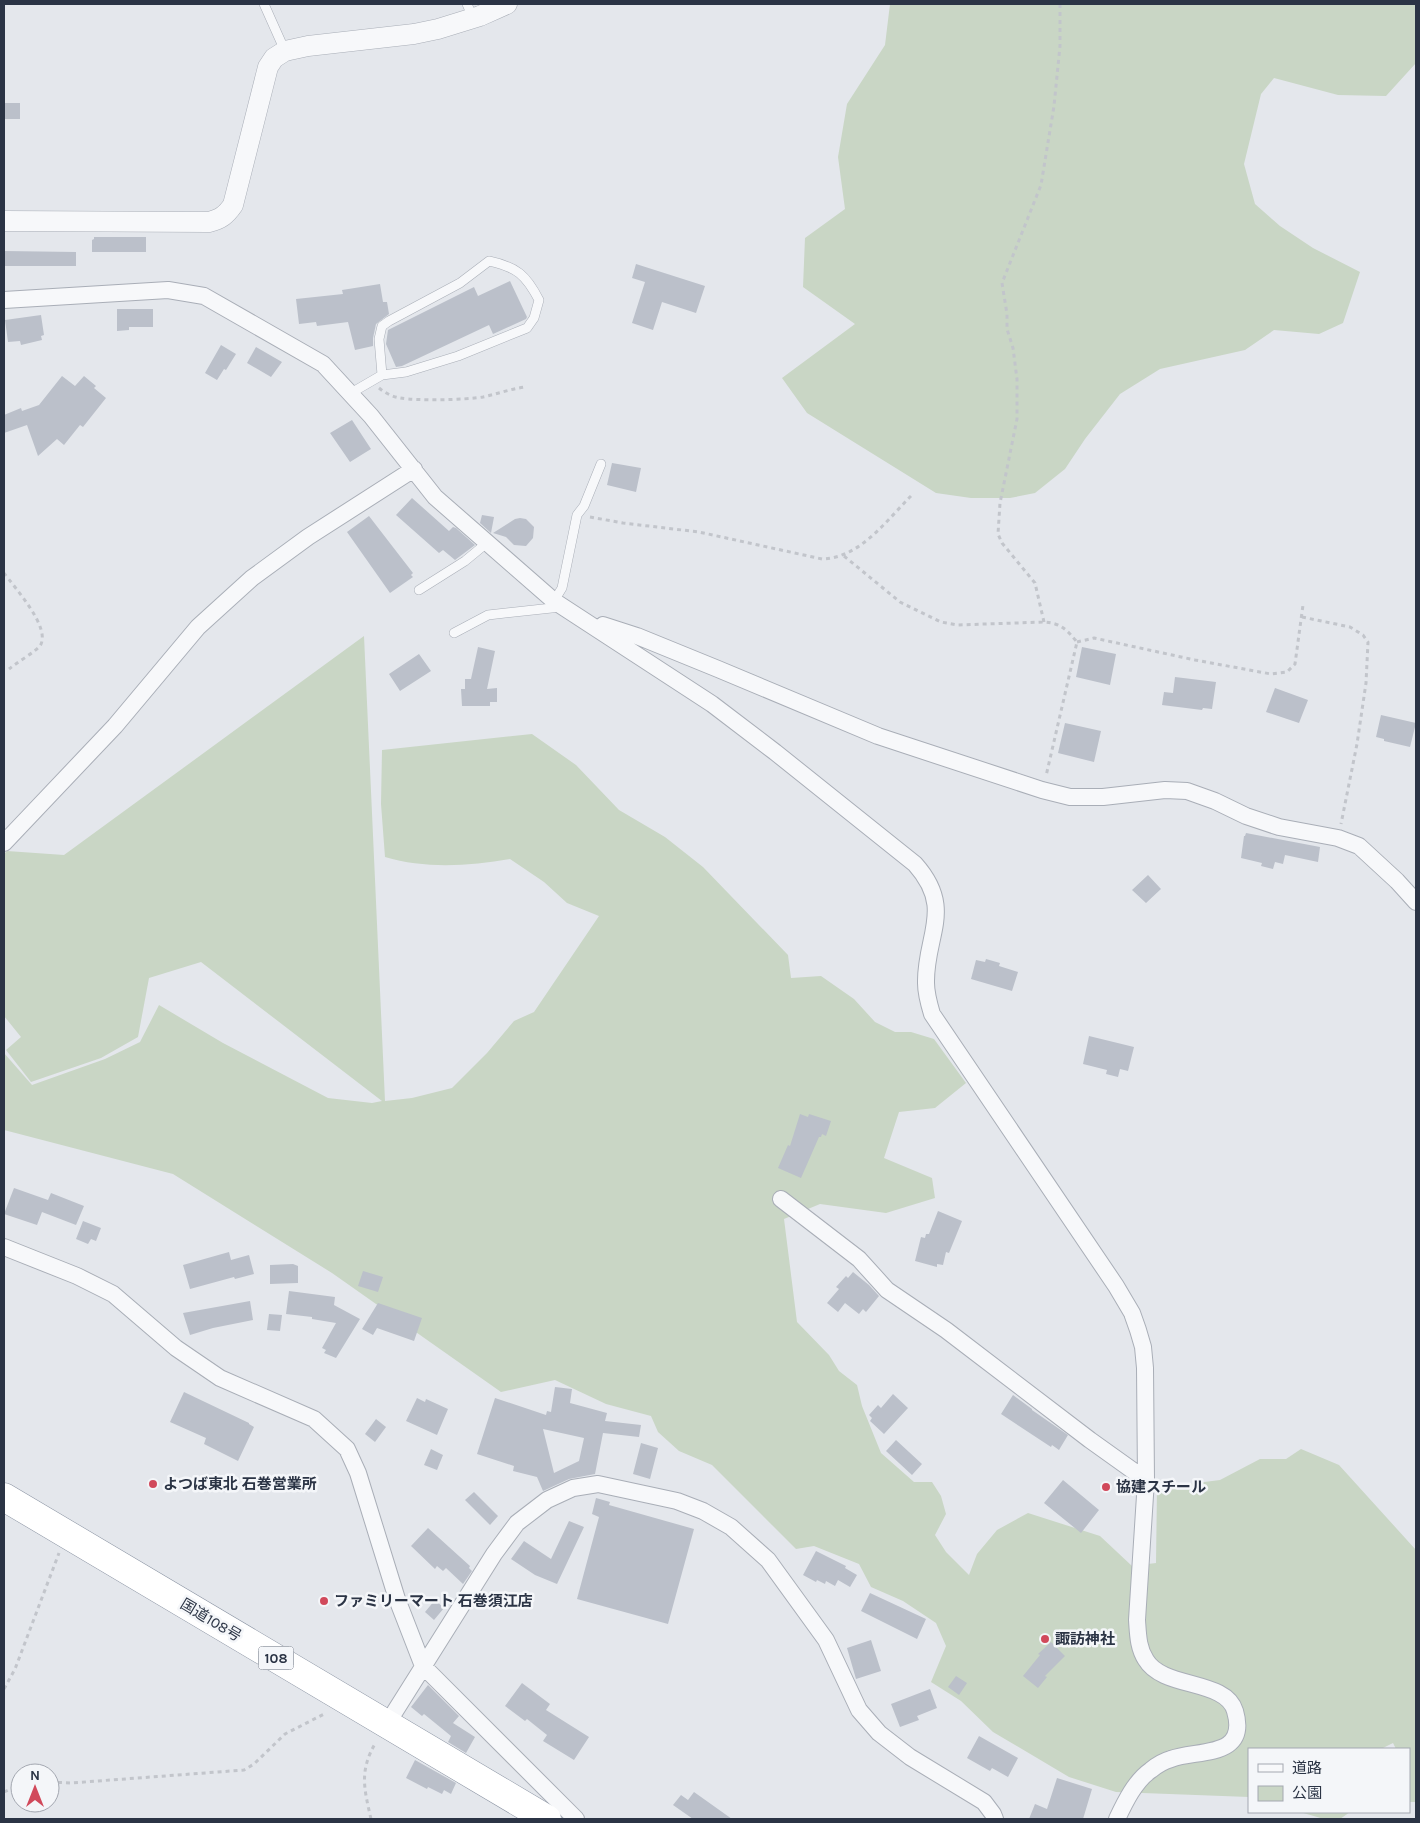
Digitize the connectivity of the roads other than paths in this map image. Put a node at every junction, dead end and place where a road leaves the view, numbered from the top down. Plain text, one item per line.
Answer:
1 (264, 4) edge
2 (507, 4) edge
3 (470, 11) edge
4 (285, 51) junction
5 (4, 221) edge
6 (4, 300) edge
7 (382, 375) junction
8 (351, 394) junction
9 (601, 464) dead end
10 (414, 469) junction
11 (488, 542) junction
12 (419, 590) dead end
13 (558, 604) junction
14 (581, 618) junction
15 (454, 633) dead end
16 (4, 843) edge
17 (1416, 902) edge
18 (781, 1199) dead end
19 (4, 1247) edge
20 (1146, 1480) junction
21 (4, 1497) edge
22 (423, 1666) junction
23 (387, 1724) junction
24 (547, 1819) edge
25 (576, 1819) edge
26 (995, 1819) edge
27 (1117, 1819) edge

1 - 4 lane
2 - 3 street
3 - 4 street
4 - 5 street
6 - 8 street
7 - 7 lane
7 - 8 lane
8 - 10 street
9 - 13 lane
10 - 11 street
10 - 16 street
11 - 12 lane
11 - 13 street
13 - 14 street
13 - 15 lane
14 - 17 street
14 - 20 street
18 - 20 street
19 - 22 street
20 - 27 street
21 - 23 highway, 国道108号 / 108
22 - 23 street
22 - 25 street
22 - 26 street
23 - 24 highway, 国道108号 / 108

